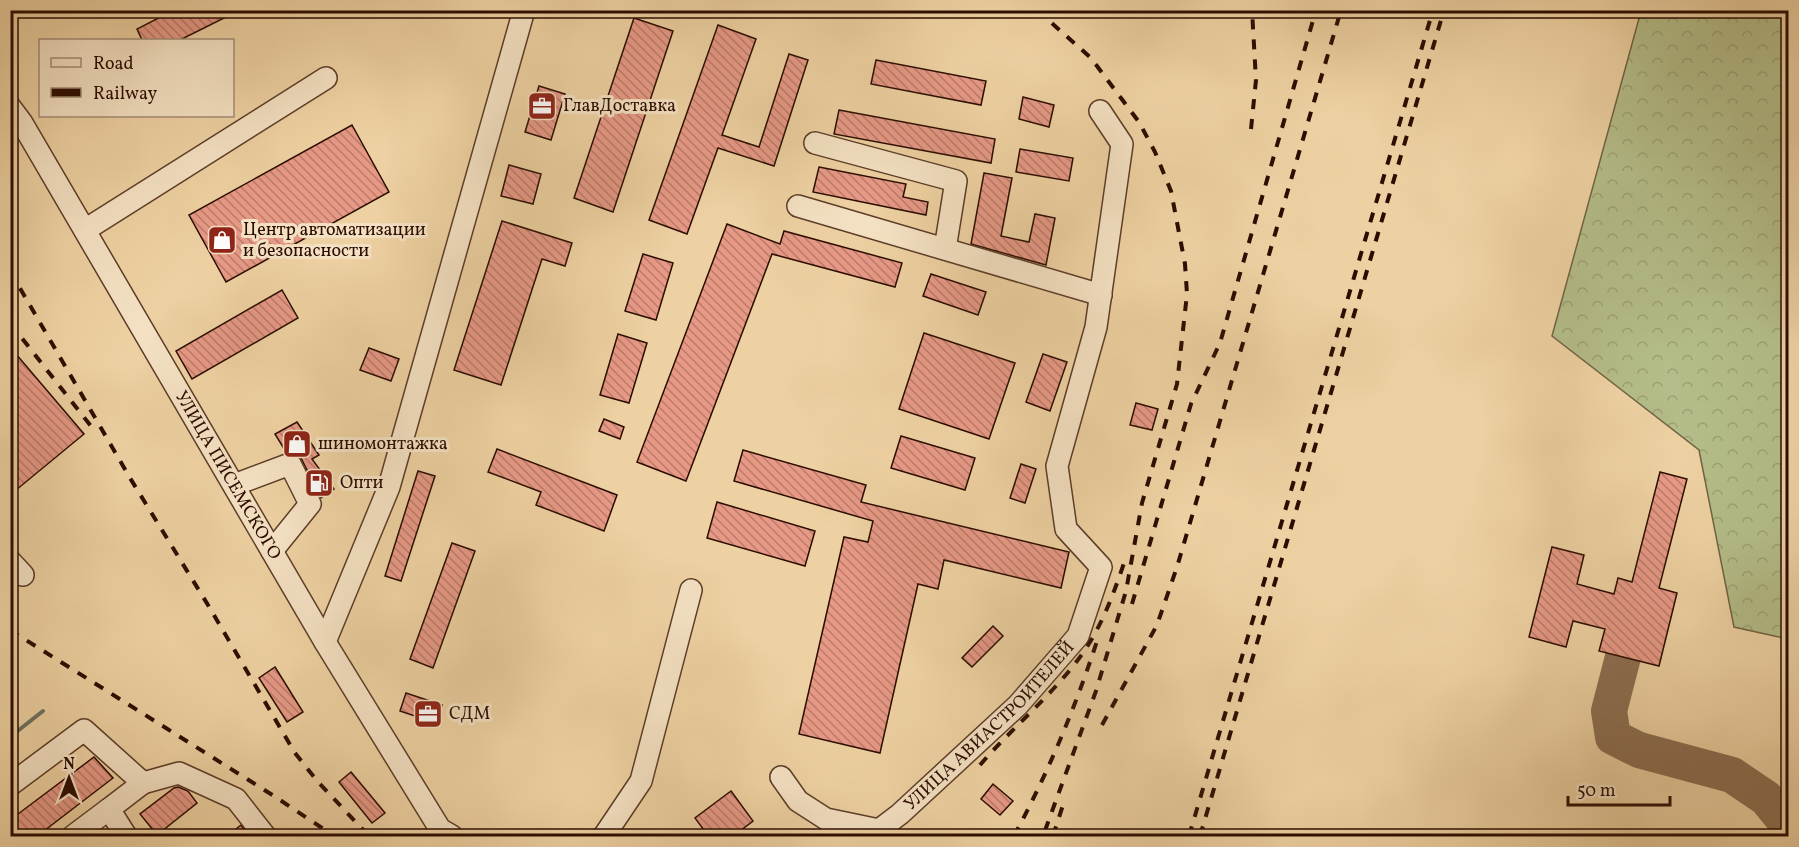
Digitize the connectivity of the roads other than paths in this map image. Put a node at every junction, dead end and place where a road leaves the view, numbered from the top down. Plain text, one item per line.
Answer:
1 (524, 10) edge
2 (326, 78) dead end
3 (10, 107) edge
4 (1100, 111) dead end
5 (815, 143) dead end
6 (798, 206) dead end
7 (85, 230) junction
8 (945, 249) junction
9 (1101, 295) junction
10 (234, 485) junction
11 (272, 551) junction
12 (691, 590) dead end
13 (325, 642) junction
14 (781, 777) dead end
15 (143, 783) junction
16 (10, 785) edge
17 (109, 809) junction
18 (875, 833) edge
19 (73, 837) edge
20 (126, 837) edge
21 (265, 837) edge
22 (452, 837) edge
23 (604, 837) edge

1 - 13 street
2 - 7 street
3 - 7 street, УЛИЦА ПИСЕМСКОГО
4 - 9 street
5 - 8 street
6 - 8 street
7 - 10 street, УЛИЦА ПИСЕМСКОГО
8 - 9 street
9 - 18 street, УЛИЦА АВИАСТРОИТЕЛЕЙ
10 - 11 street, УЛИЦА ПИСЕМСКОГО
10 - 11 street
11 - 13 street, УЛИЦА ПИСЕМСКОГО
12 - 23 street
13 - 22 street, УЛИЦА ПИСЕМСКОГО
14 - 18 street
15 - 16 street
15 - 17 street
15 - 21 street
17 - 19 street
17 - 20 street

